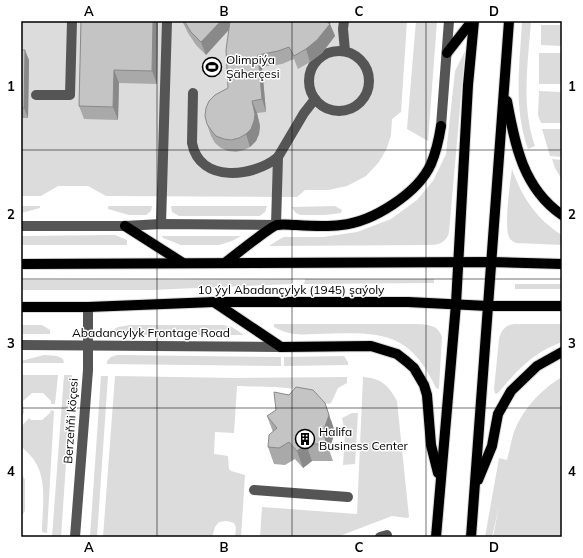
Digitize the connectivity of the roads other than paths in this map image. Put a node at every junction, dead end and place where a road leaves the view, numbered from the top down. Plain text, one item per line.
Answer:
1 (72, 21) edge
2 (167, 21) edge
3 (344, 21) edge
4 (449, 21) edge
5 (473, 21) edge
6 (509, 21) edge
7 (345, 51) junction
8 (447, 53) junction
9 (505, 86) junction
10 (193, 93) dead end
11 (36, 95) dead end
12 (315, 99) junction
13 (441, 126) joint
14 (278, 157) junction
15 (562, 215) edge
16 (161, 224) junction
17 (276, 225) junction
18 (21, 226) edge
19 (125, 226) junction
20 (226, 262) junction
21 (491, 262) junction
22 (183, 263) junction
23 (458, 263) junction
24 (21, 264) edge
25 (562, 264) edge
26 (214, 302) junction
27 (456, 304) junction
28 (488, 306) junction
29 (562, 306) edge
30 (21, 307) edge
31 (88, 307) junction
32 (21, 345) edge
33 (88, 345) junction
34 (281, 347) junction
35 (562, 352) edge
36 (440, 484) junction
37 (475, 487) junction
38 (254, 490) dead end
39 (348, 497) dead end
40 (75, 537) edge
41 (436, 537) edge
42 (471, 537) edge

1 - 11 street
2 - 16 street
3 - 7 street
4 - 8 street
5 - 8 main road
5 - 23 main road
6 - 9 main road
7 - 12 street
7 - 12 street
8 - 13 street
9 - 15 main road
9 - 21 main road
10 - 14 street
12 - 14 street
13 - 17 main road
14 - 17 street
16 - 17 street
16 - 19 street
17 - 20 main road
18 - 19 street
19 - 22 main road
20 - 22 main road
20 - 23 main road
21 - 23 main road
21 - 25 main road
21 - 28 main road
22 - 24 main road
23 - 27 main road
26 - 27 main road, 10 ýyl Abadançylyk (1945) şaýoly
26 - 31 main road, 10 ýyl Abadançylyk (1945) şaýoly
26 - 34 main road
27 - 28 main road, 10 ýyl Abadançylyk (1945) şaýoly
27 - 36 main road
28 - 29 main road, 10 ýyl Abadançylyk (1945) şaýoly
28 - 37 main road
30 - 31 main road, 10 ýyl Abadançylyk (1945) şaýoly
31 - 33 street, Berzeňňi köçesi
32 - 33 street, Abadancylyk Frontage Road
33 - 34 street, Abadancylyk Frontage Road
33 - 40 street, Berzeňňi köçesi
34 - 36 main road
35 - 37 main road
36 - 41 main road
37 - 42 main road
38 - 39 street

